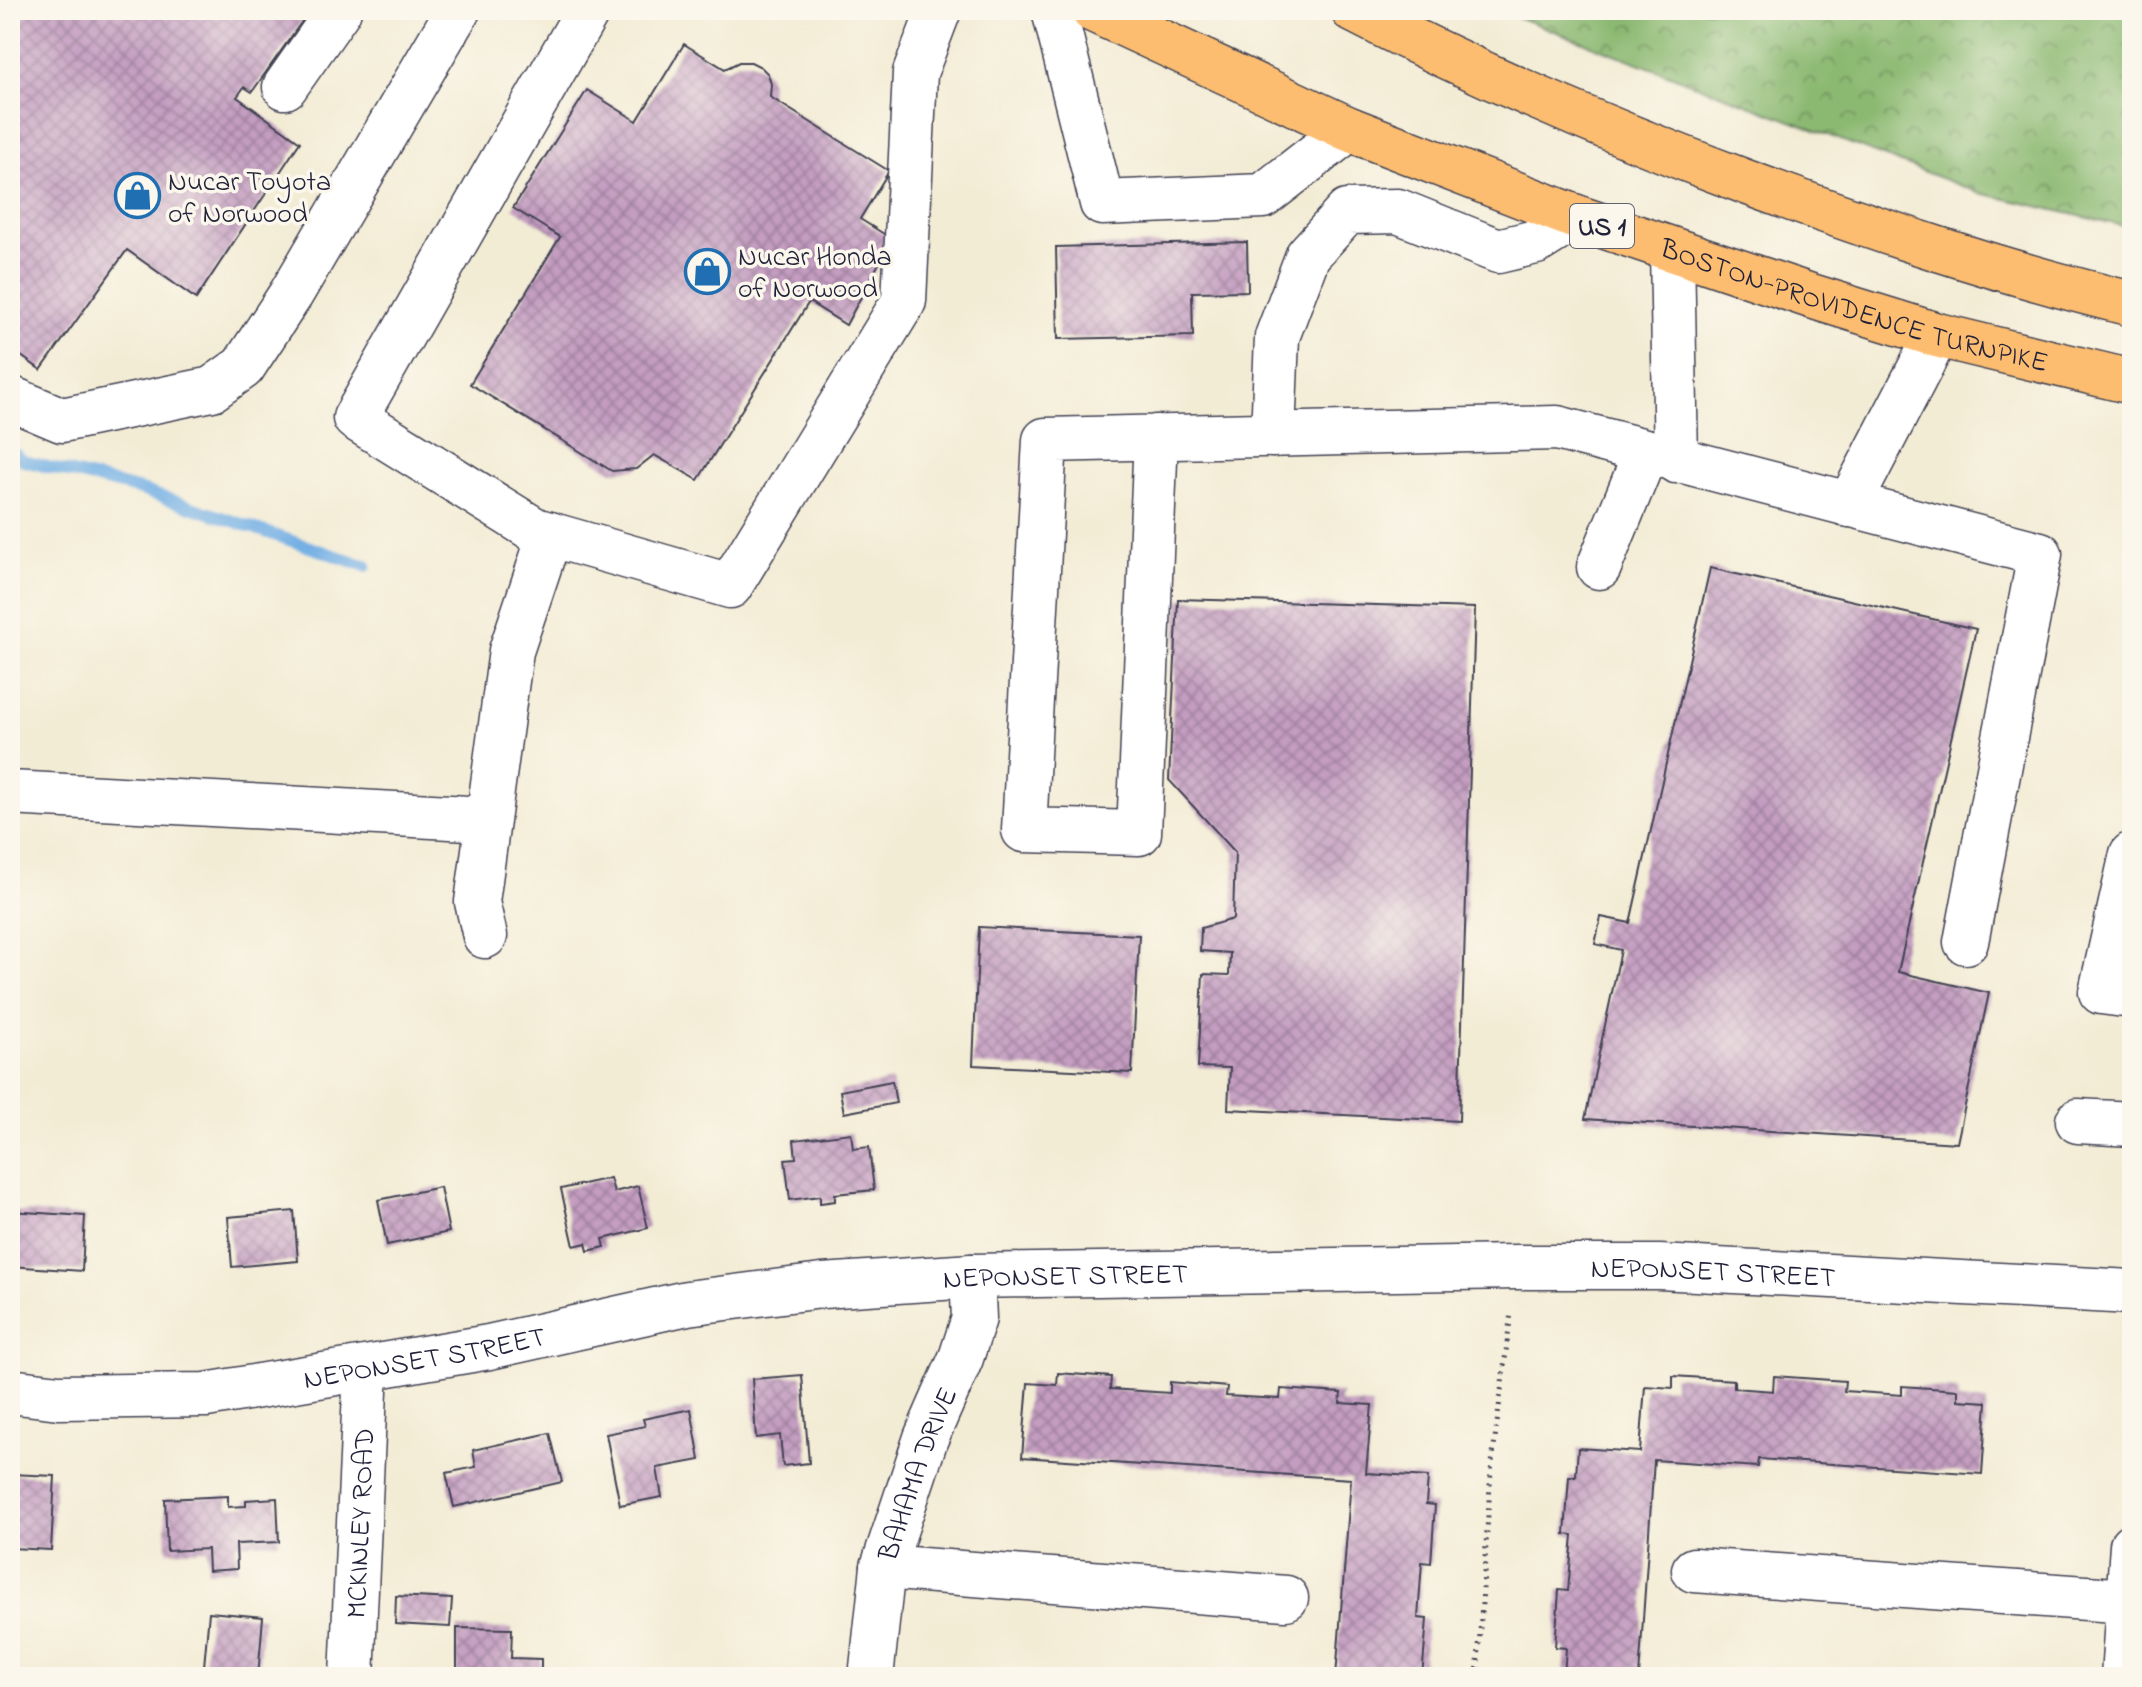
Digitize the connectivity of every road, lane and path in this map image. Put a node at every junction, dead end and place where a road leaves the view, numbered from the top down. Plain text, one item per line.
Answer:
1 (339, 10) edge
2 (458, 10) edge
3 (588, 10) edge
4 (939, 10) edge
5 (1054, 10) edge
6 (1093, 10) edge
7 (1353, 10) edge
8 (285, 87) dead end
9 (1349, 129) junction
10 (1576, 217) junction
11 (1672, 250) junction
12 (2132, 304) edge
13 (1937, 335) junction
14 (2132, 382) edge
15 (10, 398) edge
16 (1273, 435) junction
17 (1156, 437) junction
18 (1661, 456) junction
19 (1849, 505) junction
20 (550, 534) junction
21 (1599, 567) dead end
22 (10, 793) edge
23 (487, 819) junction
24 (2132, 854) edge
25 (485, 936) dead end
26 (1966, 942) dead end
27 (2132, 996) edge
28 (2078, 1121) dead end
29 (2132, 1124) edge
30 (1517, 1267) junction
31 (972, 1276) junction
32 (2132, 1292) edge
33 (366, 1369) junction
34 (10, 1391) edge
35 (2132, 1545) edge
36 (883, 1567) junction
37 (1694, 1570) dead end
38 (1286, 1598) dead end
39 (2129, 1601) junction
40 (352, 1677) edge
41 (871, 1677) edge
42 (1477, 1677) edge
43 (2123, 1677) edge

1 - 8 street
2 - 15 street
3 - 20 street
4 - 20 street
5 - 9 street
6 - 9 main road, BOSTON-PROVIDENCE TURNPIKE / US 1
7 - 12 main road
9 - 10 main road, BOSTON-PROVIDENCE TURNPIKE / US 1
10 - 11 main road, BOSTON-PROVIDENCE TURNPIKE / US 1
10 - 16 street
11 - 13 main road, BOSTON-PROVIDENCE TURNPIKE / US 1
11 - 18 street
13 - 14 main road, BOSTON-PROVIDENCE TURNPIKE / US 1
13 - 19 street
16 - 17 street
16 - 18 street
17 - 17 street
18 - 19 street
18 - 21 street
19 - 26 street
20 - 23 street
22 - 23 street
23 - 25 street
24 - 27 street
28 - 29 street
30 - 31 street, NEPONSET STREET
30 - 32 street, NEPONSET STREET
30 - 42 path
31 - 33 street, NEPONSET STREET
31 - 36 street, BAHAMA DRIVE
33 - 34 street, NEPONSET STREET
33 - 40 street, MCKINLEY ROAD
35 - 39 street
36 - 38 street
36 - 41 street, BAHAMA DRIVE
37 - 39 street
39 - 43 street

